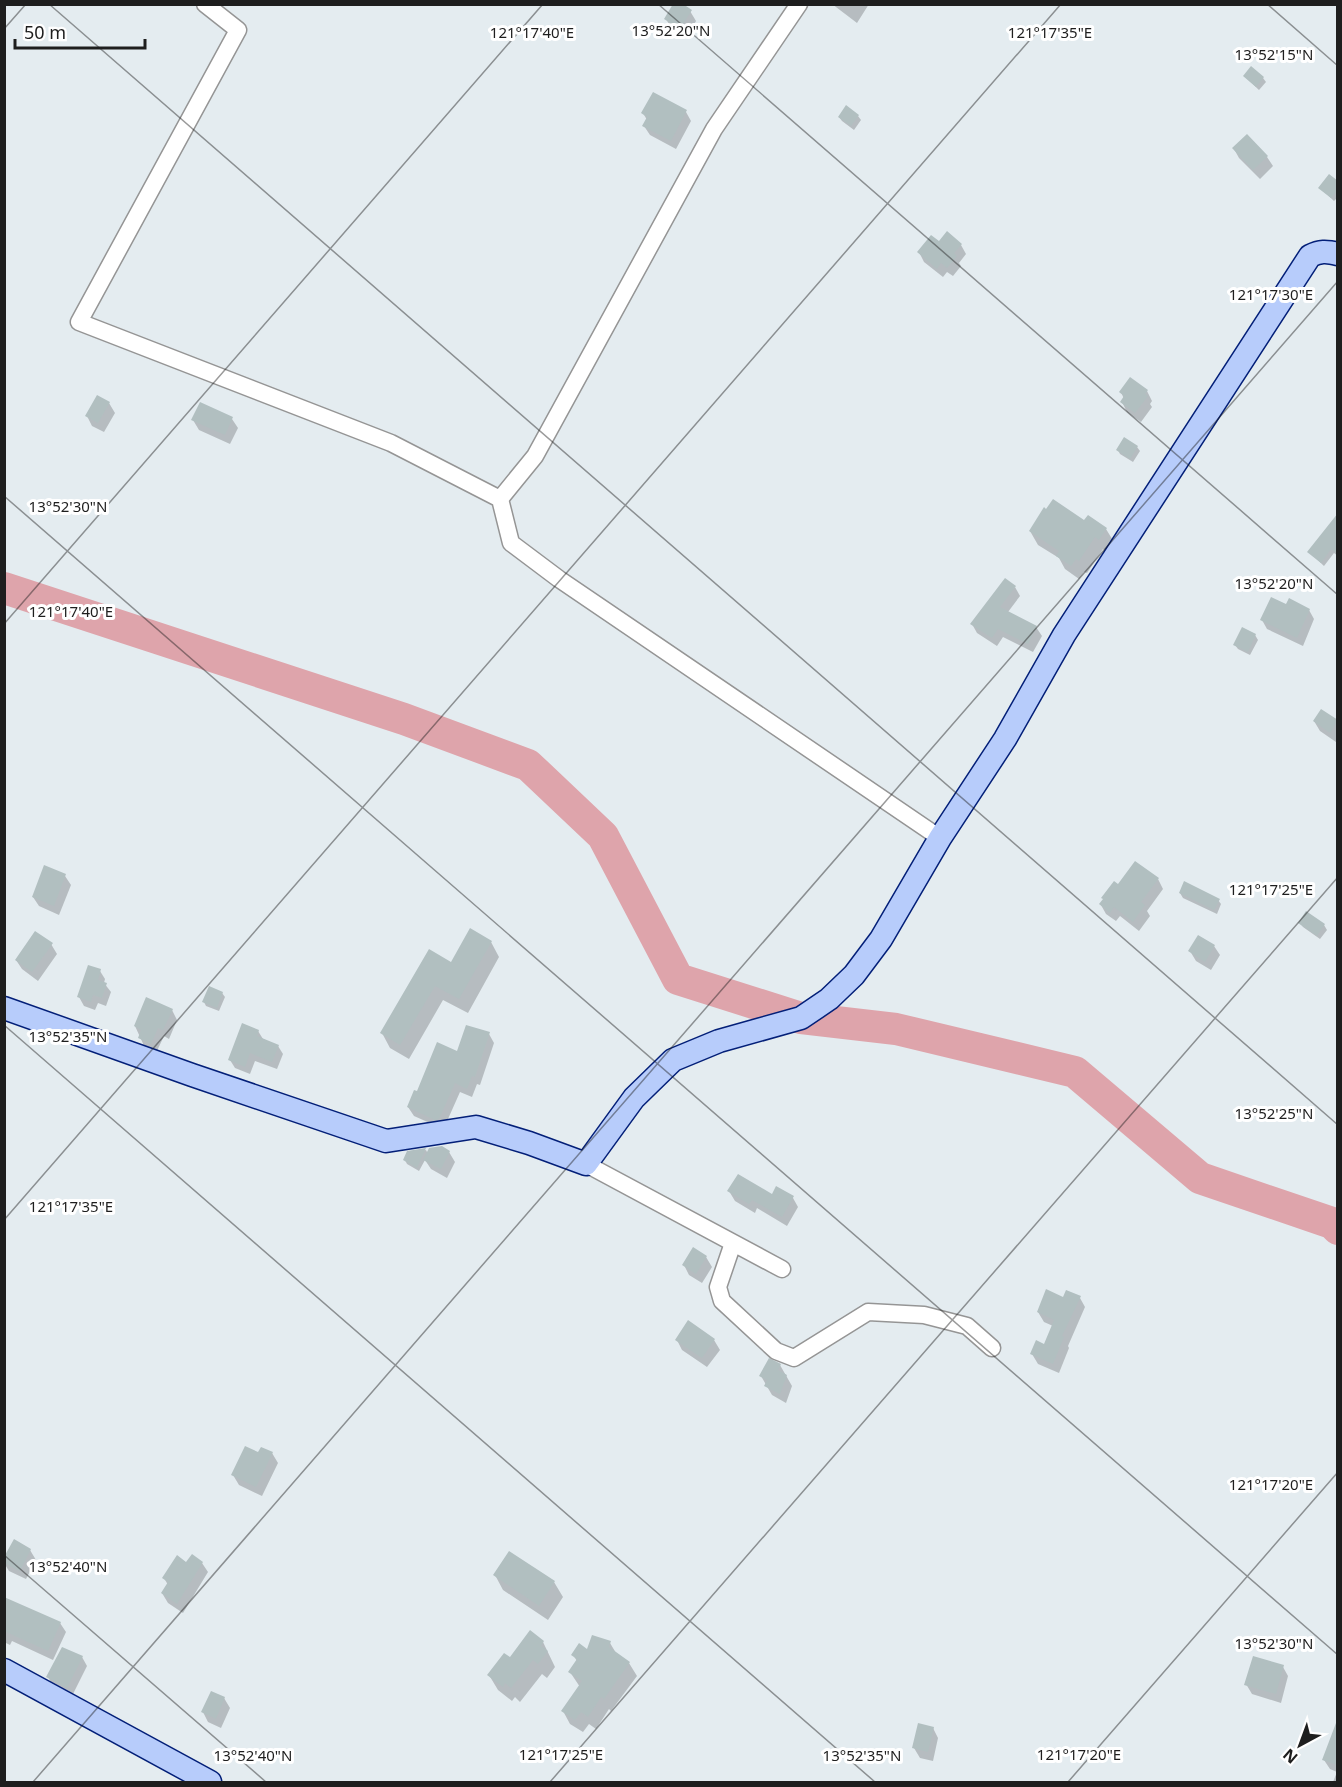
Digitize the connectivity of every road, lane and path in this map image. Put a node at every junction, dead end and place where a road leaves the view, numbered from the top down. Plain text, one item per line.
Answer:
1 (205, 4) edge
2 (799, 4) edge
3 (1338, 254) edge
4 (500, 500) junction
5 (940, 838) junction
6 (4, 1008) edge
7 (586, 1164) junction
8 (733, 1243) junction
9 (782, 1269) dead end
10 (992, 1348) dead end
11 (4, 1670) edge
12 (210, 1782) edge

1 - 4 street
2 - 4 street
3 - 5 main road
4 - 5 street
5 - 7 main road
6 - 7 main road
7 - 8 street
8 - 9 street
8 - 10 street
11 - 12 main road

